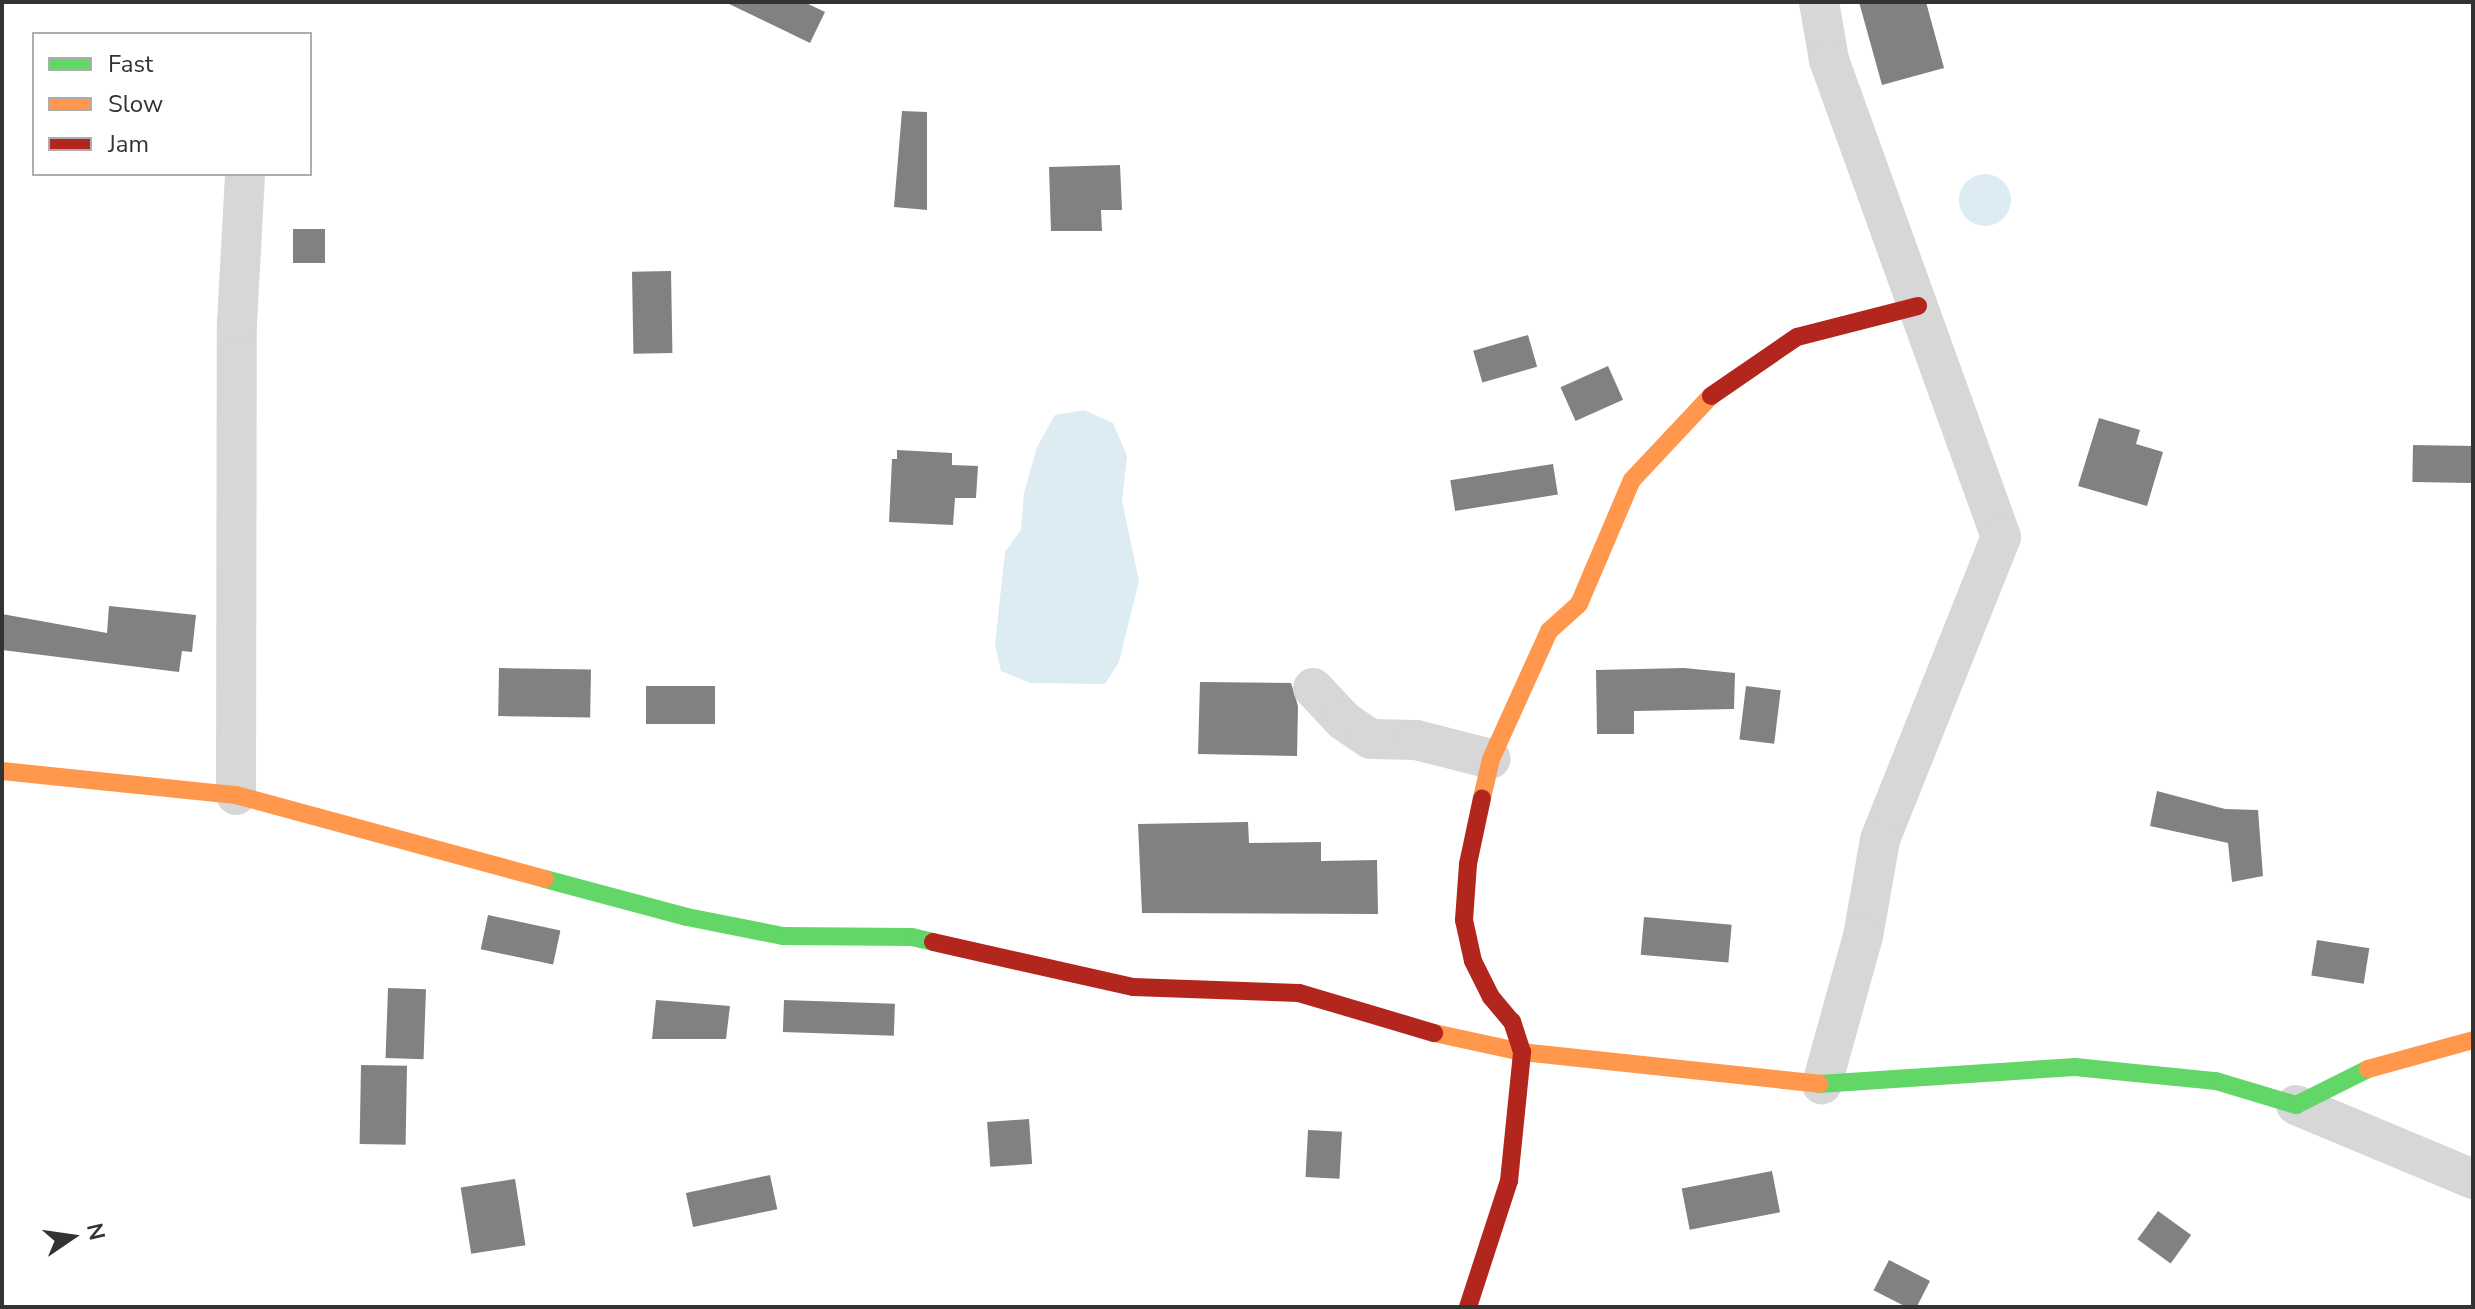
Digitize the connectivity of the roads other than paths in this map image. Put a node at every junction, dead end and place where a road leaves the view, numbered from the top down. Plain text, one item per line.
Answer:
1 (1819, 2) edge
2 (245, 176) edge
3 (1918, 306) junction
4 (1313, 688) dead end
5 (1491, 759) junction
6 (2, 771) edge
7 (236, 795) junction
8 (2473, 1040) edge
9 (1522, 1052) junction
10 (1822, 1084) junction
11 (2296, 1105) junction
12 (2473, 1179) edge
13 (1468, 1307) edge

1 - 3 street
2 - 7 street
3 - 5 street
3 - 10 street
4 - 5 street
5 - 9 street
6 - 7 street
7 - 9 street
8 - 11 street
9 - 10 street
9 - 13 street
10 - 11 street
11 - 12 street

